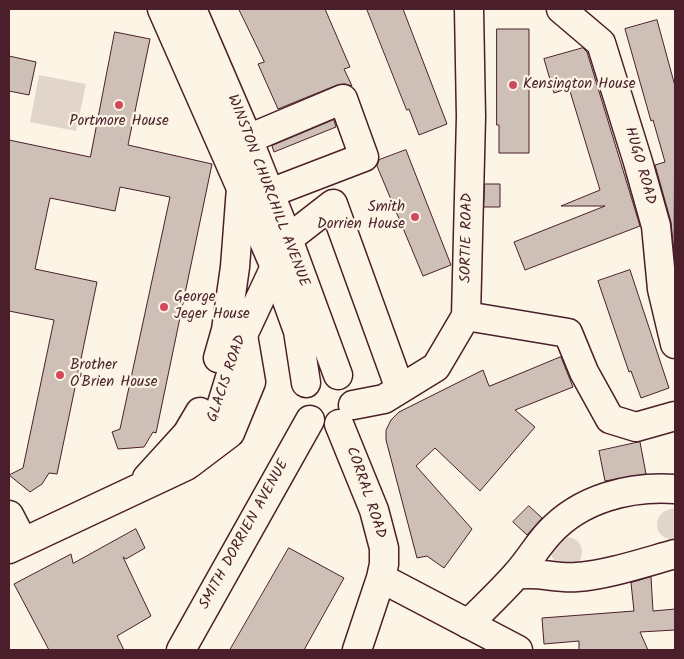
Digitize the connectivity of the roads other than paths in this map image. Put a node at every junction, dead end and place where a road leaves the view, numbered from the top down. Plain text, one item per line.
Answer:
1 (162, 9) edge
2 (192, 9) edge
3 (469, 9) edge
4 (561, 9) edge
5 (248, 139) junction
6 (241, 188) junction
7 (270, 193) junction
8 (288, 238) junction
9 (275, 267) junction
10 (466, 316) junction
11 (675, 344) edge
12 (338, 375) junction
13 (306, 383) junction
14 (400, 389) junction
15 (346, 414) junction
16 (675, 416) edge
17 (310, 420) junction
18 (135, 489) junction
19 (675, 489) edge
20 (9, 515) edge
21 (549, 532) junction
22 (16, 545) edge
23 (675, 554) edge
24 (516, 575) junction
25 (551, 576) junction
26 (381, 578) junction
27 (468, 624) junction
28 (181, 650) edge
29 (356, 650) edge
30 (518, 650) edge

1 - 6 street, WINSTON CHURCHILL AVENUE
2 - 5 street, WINSTON CHURCHILL AVENUE
3 - 10 street, SORTIE ROAD
4 - 11 street, HUGO ROAD
5 - 7 street, WINSTON CHURCHILL AVENUE
5 - 7 street
6 - 9 street, WINSTON CHURCHILL AVENUE
6 - 18 street, GLACIS ROAD
7 - 8 street, WINSTON CHURCHILL AVENUE
8 - 9 street, GLACIS ROAD
8 - 12 street, WINSTON CHURCHILL AVENUE
8 - 14 street
9 - 13 street, WINSTON CHURCHILL AVENUE
9 - 18 street, GLACIS ROAD
10 - 14 street, SORTIE ROAD
10 - 16 street
12 - 13 street
12 - 15 street
13 - 17 street
14 - 15 street, SORTIE ROAD
15 - 17 street
15 - 26 street, CORRAL ROAD
17 - 28 street, SMITH DORRIEN AVENUE
18 - 22 street, GLACIS ROAD
19 - 21 street
20 - 22 street
21 - 24 street
21 - 25 street
23 - 25 street
24 - 25 street
24 - 27 street
26 - 27 street
26 - 29 street, CORRAL ROAD
27 - 30 street

